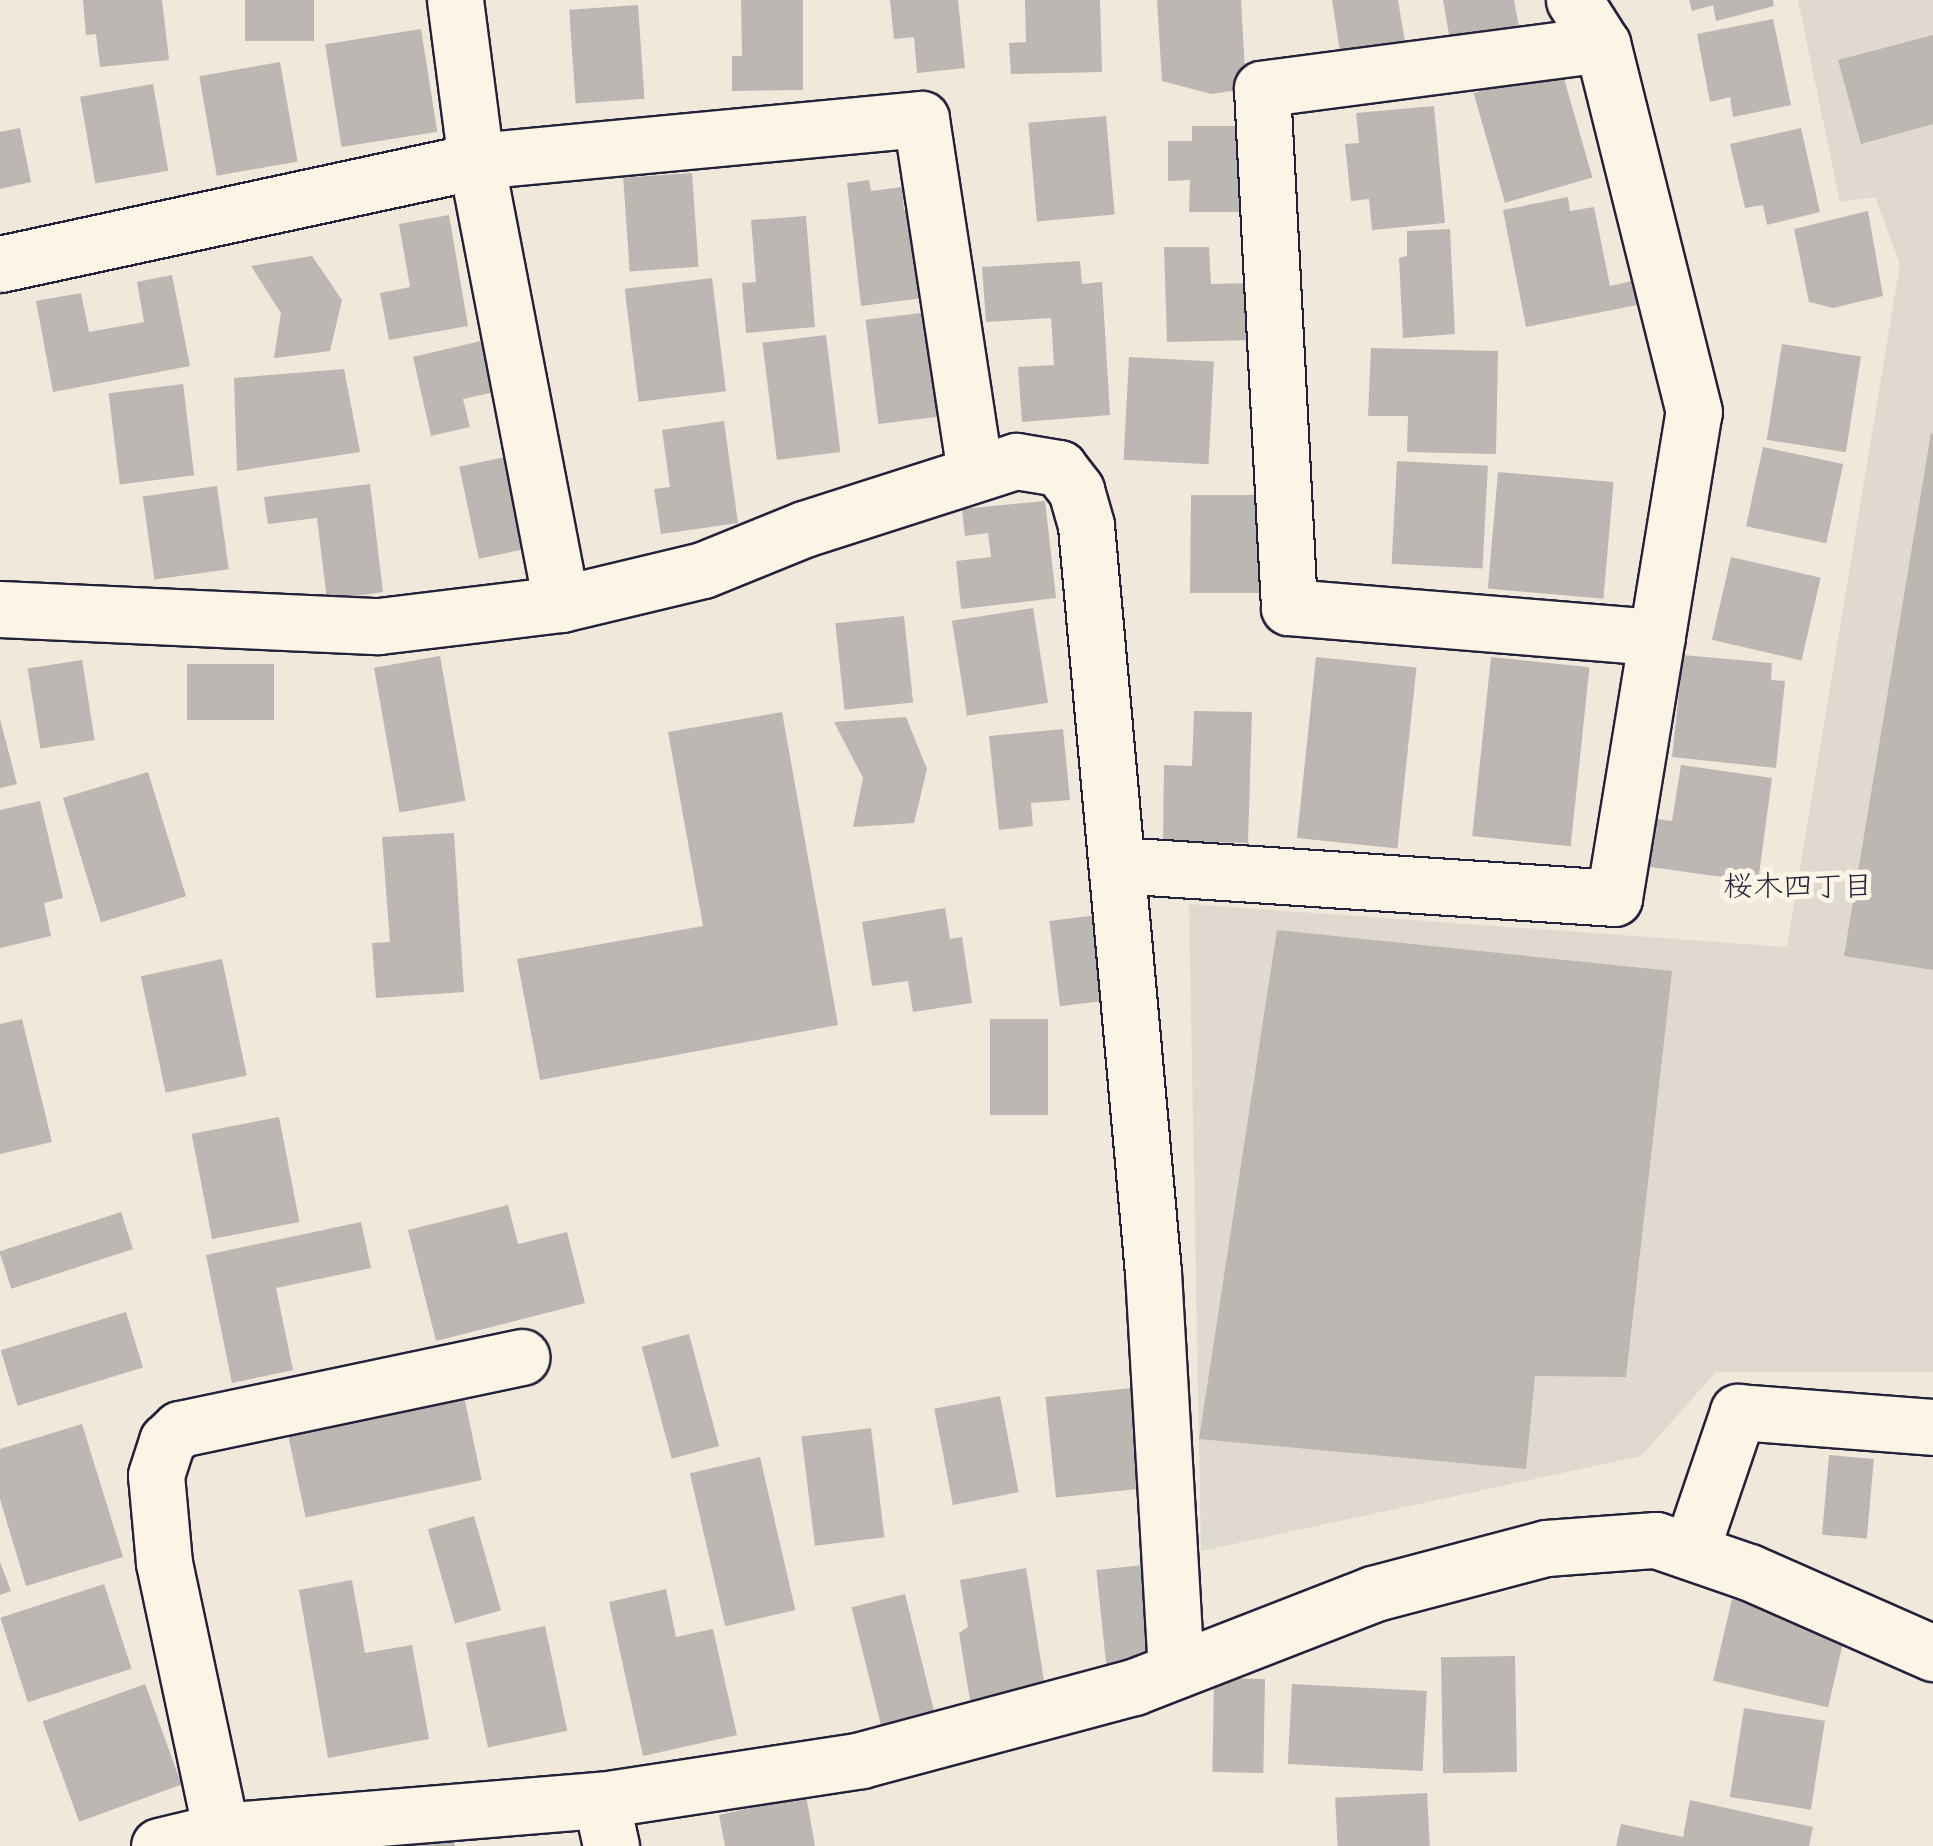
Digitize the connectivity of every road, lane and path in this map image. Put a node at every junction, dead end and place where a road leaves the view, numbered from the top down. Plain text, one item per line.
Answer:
1 (455, 0) edge
2 (1588, 22) edge
3 (476, 161) junction
4 (0, 264) edge
5 (974, 471) junction
6 (561, 604) junction
7 (0, 606) edge
8 (1656, 637) junction
9 (1118, 864) junction
10 (521, 1357) dead end
11 (1933, 1427) edge
12 (1691, 1550) junction
13 (1933, 1653) edge
14 (1176, 1669) junction
15 (606, 1823) edge
16 (225, 1839) edge
17 (159, 1846) edge

1 - 3 street
2 - 8 street
2 - 8 street
3 - 4 street
3 - 5 street
3 - 6 street
5 - 6 street
5 - 9 street
6 - 7 street
8 - 9 street
9 - 14 street
10 - 16 street
11 - 12 street
12 - 13 street
12 - 14 street
14 - 15 street
15 - 16 street
16 - 17 street

